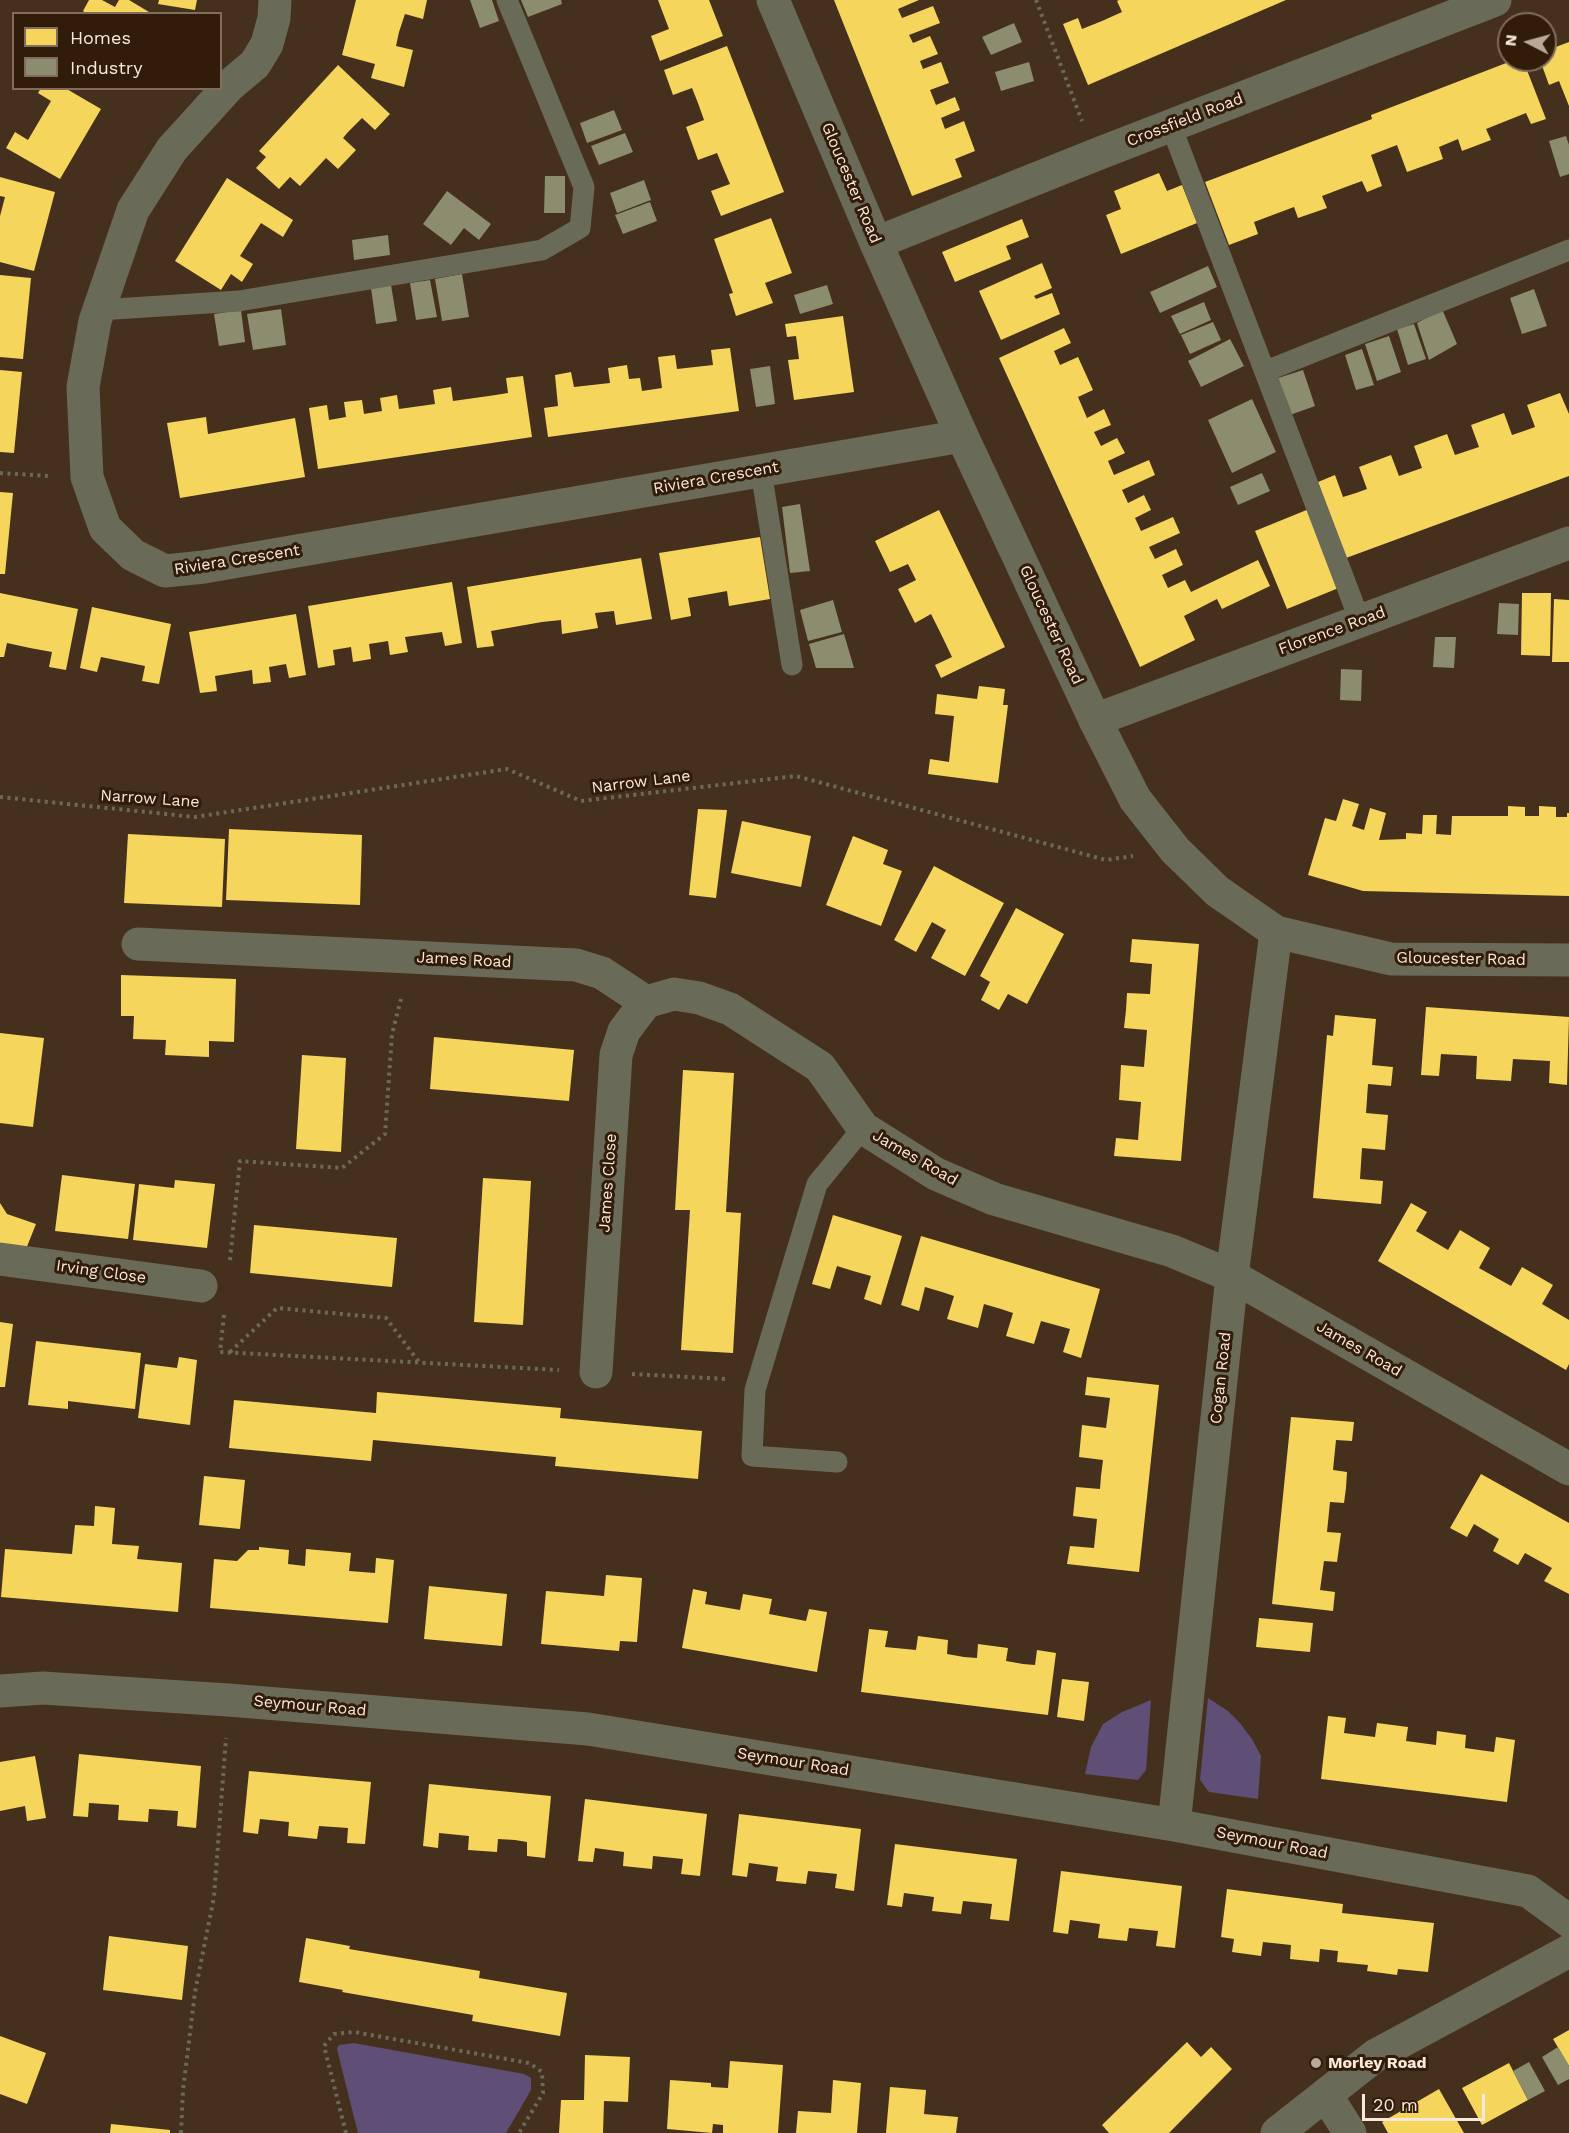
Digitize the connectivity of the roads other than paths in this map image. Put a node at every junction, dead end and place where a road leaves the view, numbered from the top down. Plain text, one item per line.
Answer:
1 (275, 0) edge
2 (507, 0) edge
3 (773, 0) edge
4 (1495, 0) edge
5 (1171, 126) junction
6 (876, 243) junction
7 (1569, 250) edge
8 (99, 310) junction
9 (1266, 371) junction
10 (962, 436) junction
11 (761, 471) junction
12 (1569, 543) edge
13 (1360, 621) junction
14 (792, 665) dead end
15 (1095, 720) junction
16 (1276, 932) junction
17 (138, 944) dead end
18 (1569, 960) edge
19 (646, 1002) junction
20 (863, 1128) junction
21 (0, 1259) edge
22 (1232, 1276) junction
23 (201, 1286) dead end
24 (596, 1372) road end
25 (837, 1462) dead end
26 (1569, 1469) edge
27 (0, 1691) edge
28 (1174, 1825) junction
29 (1569, 1921) edge
30 (1569, 1951) edge
31 (1326, 2095) junction
32 (1277, 2133) edge
33 (1350, 2133) edge

1 - 8 street, Riviera Crescent
2 - 8 lane
3 - 6 street, Gloucester Road
4 - 5 street, Crossfield Road
5 - 6 street, Crossfield Road
5 - 9 lane
6 - 10 street, Gloucester Road
7 - 9 lane
8 - 11 street, Riviera Crescent
9 - 13 lane
10 - 11 street, Riviera Crescent
10 - 15 street, Gloucester Road
11 - 14 lane
12 - 13 street, Florence Road
13 - 15 street, Florence Road
15 - 16 street, Gloucester Road
16 - 18 street, Gloucester Road
16 - 22 street, Cogan Road
17 - 19 street, James Road
19 - 20 street, James Road
19 - 24 street, James Close
20 - 22 street, James Road
20 - 25 lane
21 - 23 street, Irving Close
22 - 26 street, James Road
22 - 28 street, Cogan Road
27 - 28 street, Seymour Road
28 - 29 street, Seymour Road
30 - 31 street
31 - 32 street
31 - 33 street

